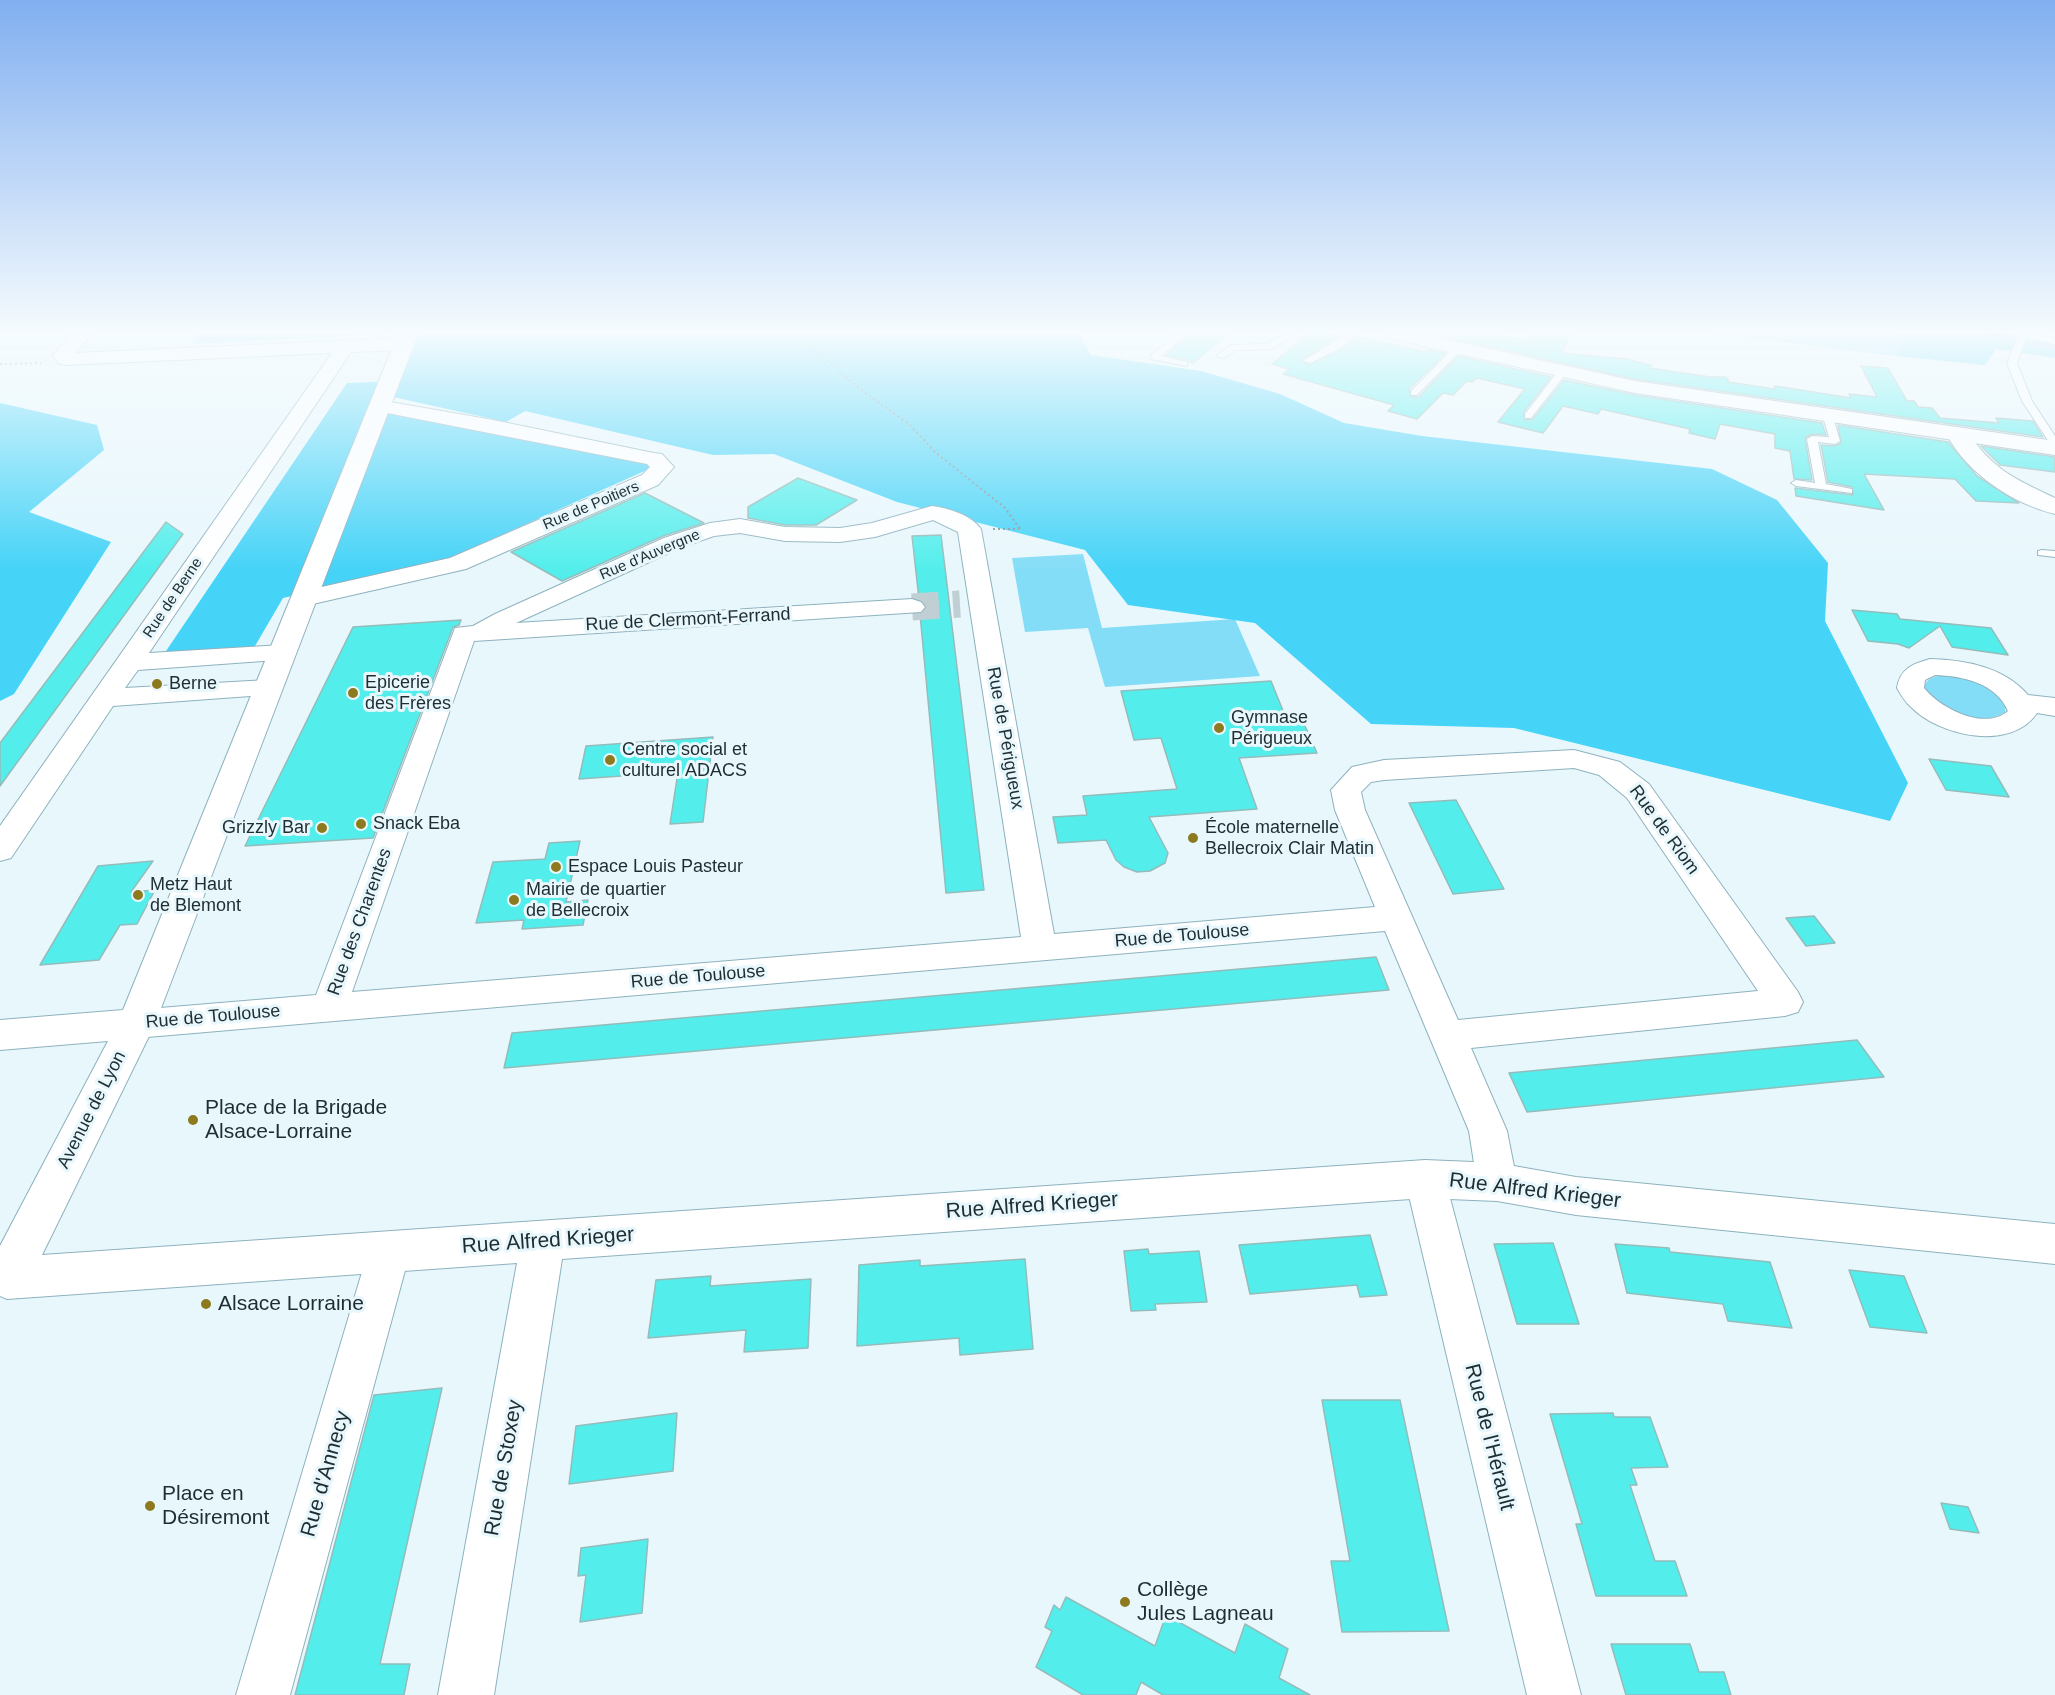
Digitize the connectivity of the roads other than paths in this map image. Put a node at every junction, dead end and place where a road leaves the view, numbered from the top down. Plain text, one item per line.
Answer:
1 (299, 413) edge
2 (377, 413) edge
3 (420, 413) edge
4 (1530, 413) edge
5 (1801, 413) edge
6 (2035, 413) edge
7 (1528, 416) dead end
8 (1828, 417) junction
9 (1964, 436) junction
10 (2055, 443) edge
11 (2055, 448) edge
12 (1796, 483) dead end
13 (1821, 487) junction
14 (1848, 491) dead end
15 (2055, 507) edge
16 (969, 529) joint
17 (2042, 553) dead end
18 (2055, 554) edge
19 (304, 598) junction
20 (912, 607) tunnel mouth
21 (471, 633) junction
22 (282, 653) junction
23 (130, 662) junction
24 (268, 688) junction
25 (105, 698) junction
26 (2020, 703) dead end
27 (2055, 707) edge
28 (0, 850) edge
29 (1395, 918) junction
30 (1040, 948) junction
31 (329, 1008) junction
32 (136, 1024) junction
33 (0, 1035) edge
34 (1446, 1036) junction
35 (1425, 1179) junction
36 (1497, 1182) junction
37 (543, 1241) junction
38 (2055, 1244) edge
39 (389, 1252) junction
40 (4, 1285) edge
41 (263, 1695) edge
42 (466, 1695) edge
43 (1554, 1695) edge

1 - 23 street, Rue de Berne
2 - 19 street, Avenue de Lyon
3 - 19 street, Rue de Poitiers
4 - 7 lane
5 - 8 street
6 - 10 lane
8 - 9 street
8 - 13 lane
9 - 11 street
9 - 15 street
12 - 13 lane
13 - 14 lane
16 - 21 street, Rue d'Auvergne
16 - 30 street, Rue de Périgueux
17 - 18 lane
19 - 22 street, Avenue de Lyon
20 - 21 street, Rue de Clermont-Ferrand
21 - 31 street, Rue des Charentes
22 - 23 street
22 - 24 street, Avenue de Lyon
23 - 25 street, Rue de Berne
24 - 25 street
24 - 32 street, Avenue de Lyon
25 - 28 street, Rue de Berne
26 - 27 street
29 - 30 street, Rue de Toulouse
29 - 34 street, Rue de Riom
29 - 34 street, Rue de Riom
30 - 31 street, Rue de Toulouse
31 - 32 street, Rue de Toulouse
32 - 33 street, Rue de Toulouse
32 - 40 street, Avenue de Lyon
34 - 36 street, Rue de Riom
35 - 36 street, Rue Alfred Krieger
35 - 37 street, Rue Alfred Krieger
35 - 43 street, Rue de l'Hérault
36 - 38 street, Rue Alfred Krieger
37 - 39 street, Rue Alfred Krieger
37 - 42 street, Rue de Stoxey
39 - 40 street, Rue Alfred Krieger
39 - 41 street, Rue d'Annecy

